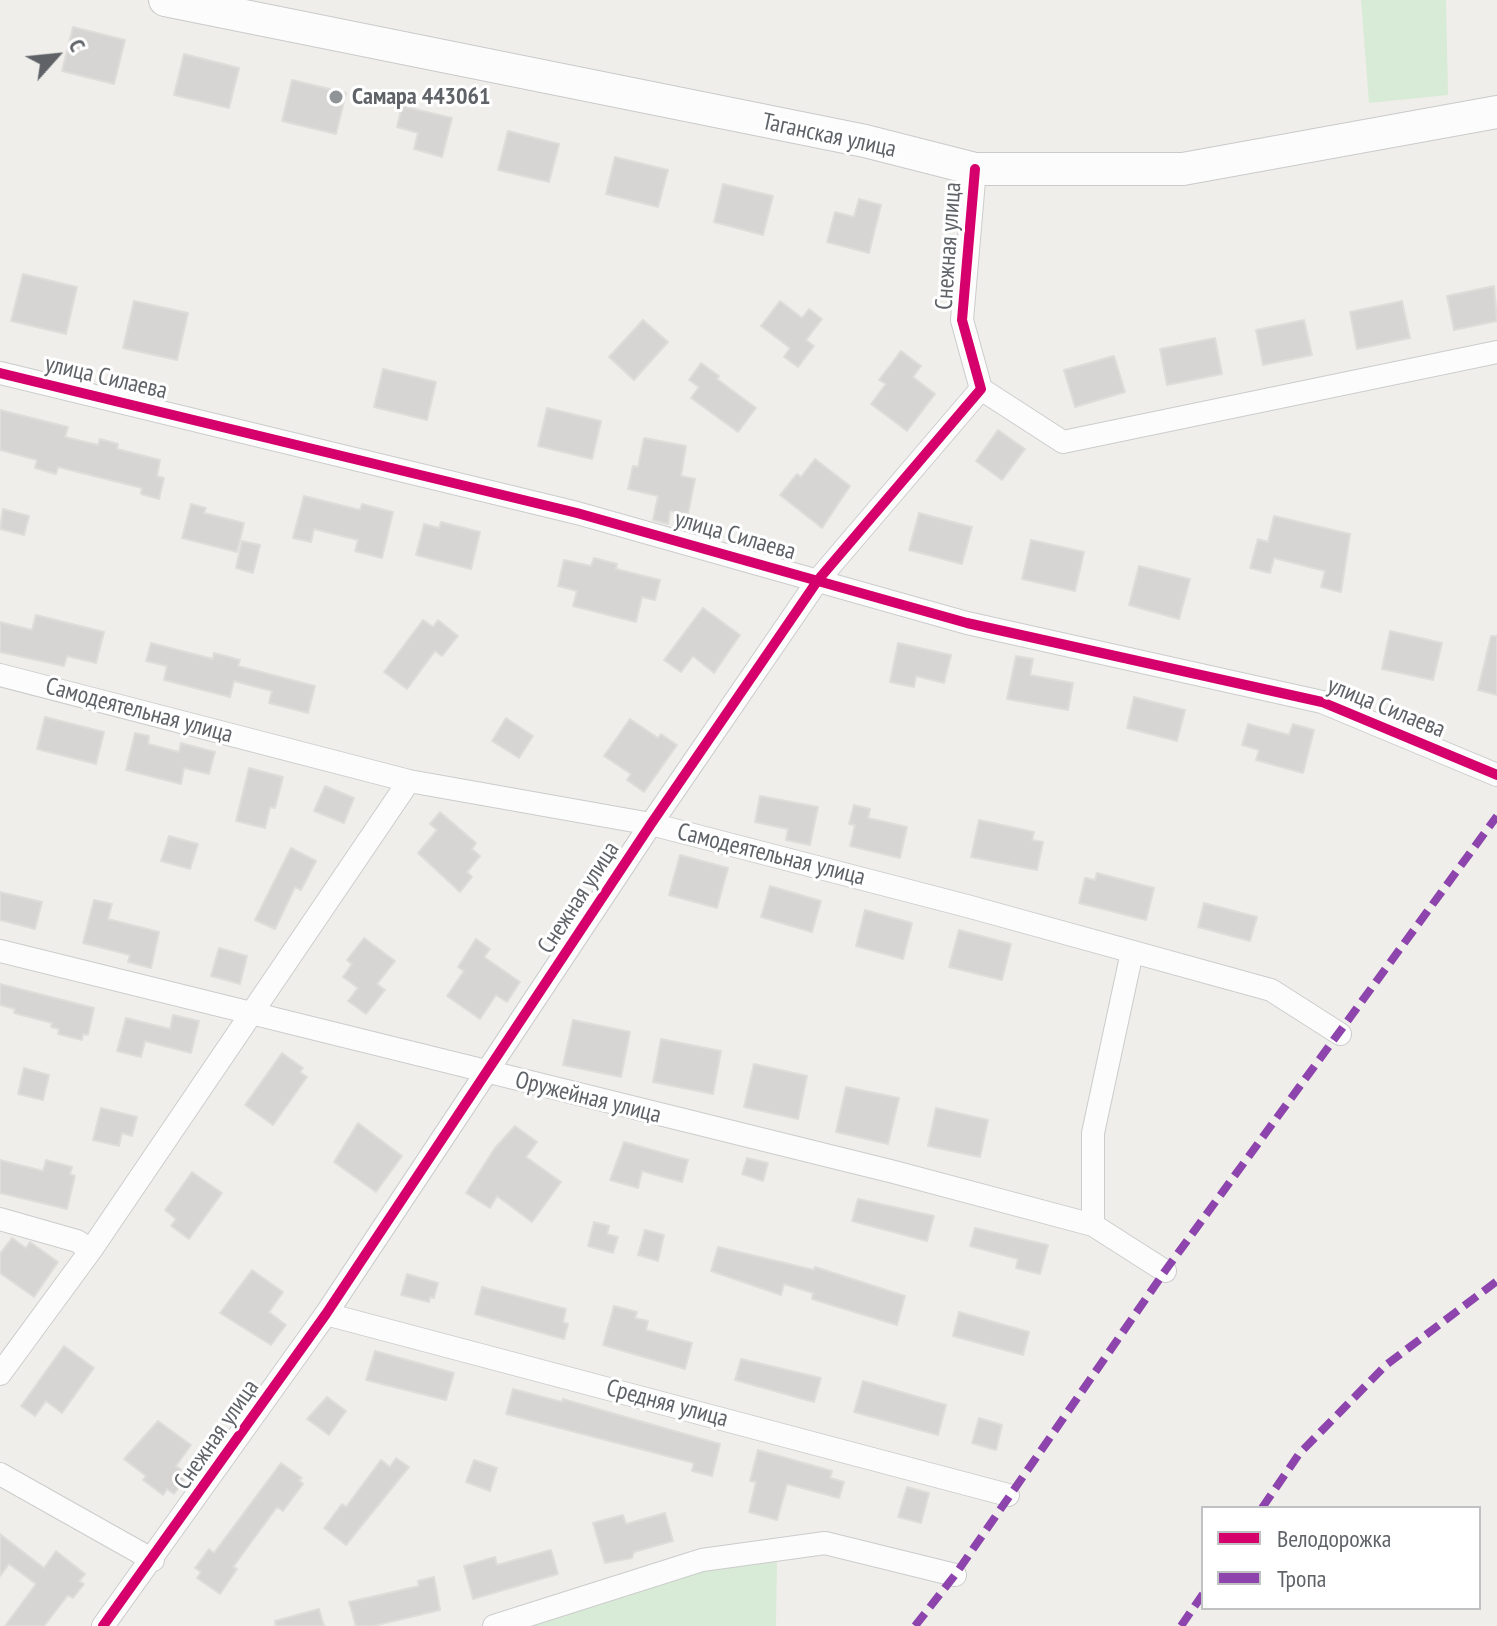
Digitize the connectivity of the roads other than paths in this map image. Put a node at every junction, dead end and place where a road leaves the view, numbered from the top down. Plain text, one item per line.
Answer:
1 (165, 0) edge
2 (1497, 112) edge
3 (975, 169) junction
4 (1497, 352) edge
5 (0, 373) edge
6 (981, 389) junction
7 (818, 580) junction
8 (0, 675) edge
9 (1497, 775) edge
10 (409, 781) junction
11 (651, 824) junction
12 (0, 951) edge
13 (1132, 952) junction
14 (250, 1011) junction
15 (1340, 1034) dead end
16 (486, 1074) junction
17 (0, 1219) edge
18 (1093, 1225) junction
19 (91, 1250) junction
20 (1165, 1271) dead end
21 (326, 1314) junction
22 (0, 1374) edge
23 (0, 1474) edge
24 (1008, 1495) dead end
25 (153, 1560) junction
26 (955, 1575) dead end
27 (103, 1626) edge
28 (494, 1626) edge

1 - 3 main road, Таганская улица
2 - 3 main road, Таганская улица
3 - 6 street, Снежная улица
4 - 6 street
5 - 7 street, улица Силаева
6 - 7 street, Снежная улица
7 - 9 street, улица Силаева
7 - 11 street, Снежная улица
8 - 10 street, Самодеятельная улица
10 - 11 street, Самодеятельная улица
10 - 14 street
11 - 13 street, Самодеятельная улица
11 - 16 street, Снежная улица
12 - 14 street, Оружейная улица
13 - 15 street, Самодеятельная улица
13 - 18 street
14 - 16 street, Оружейная улица
14 - 19 street
16 - 18 street, Оружейная улица
16 - 21 street, Снежная улица
17 - 19 street
18 - 20 street, Оружейная улица
19 - 22 street
21 - 24 street, Средняя улица
21 - 25 street, Снежная улица
23 - 25 street
25 - 27 street, Снежная улица
26 - 28 street

